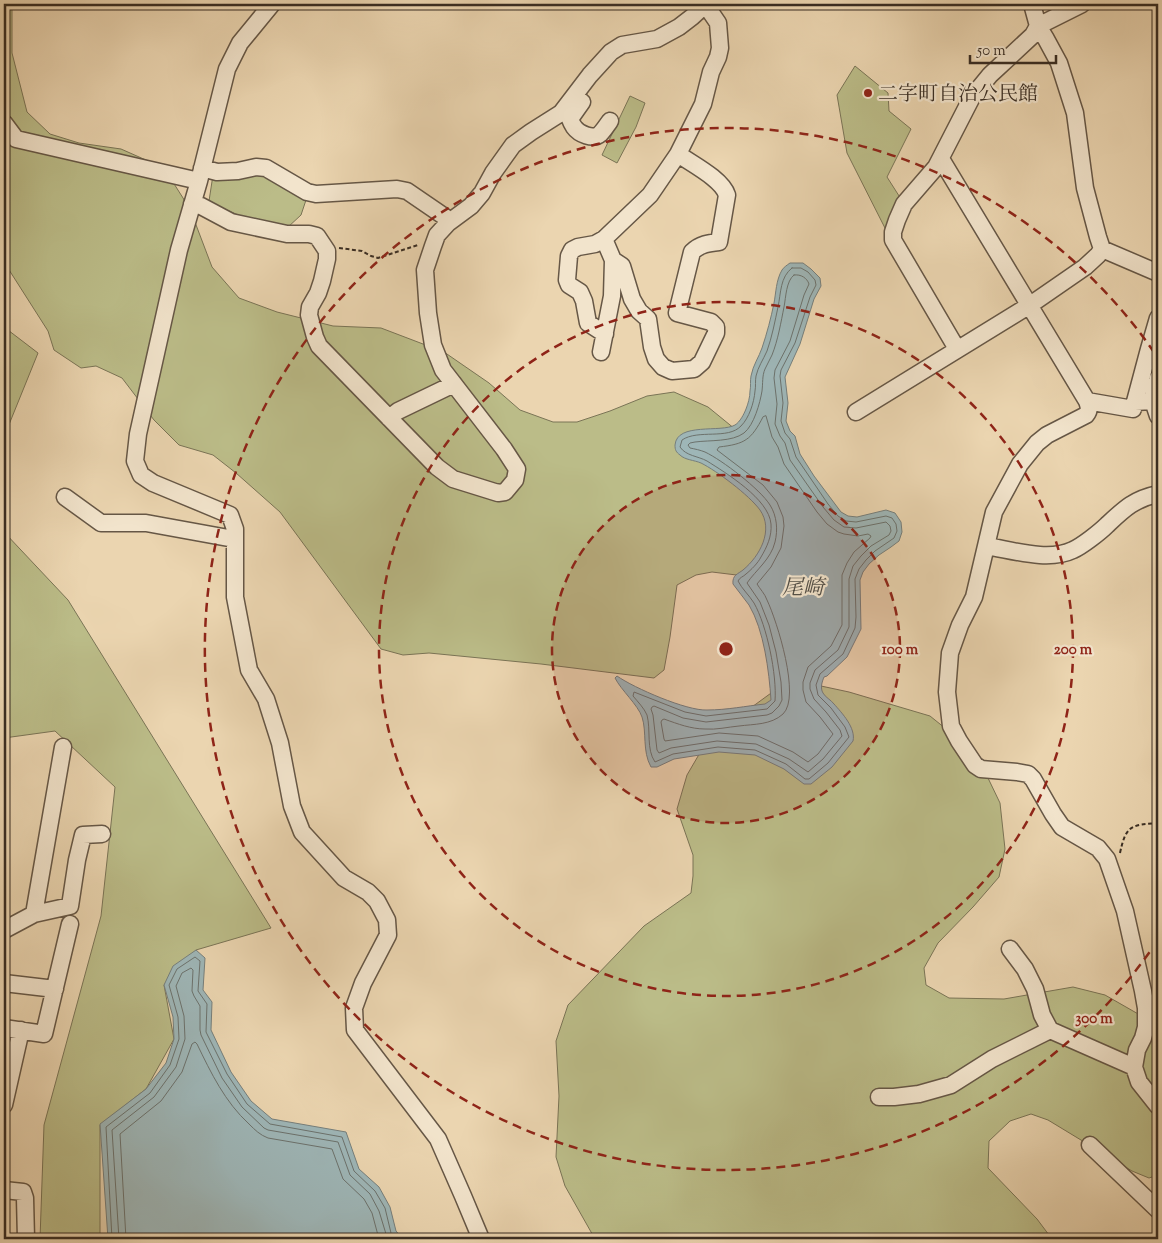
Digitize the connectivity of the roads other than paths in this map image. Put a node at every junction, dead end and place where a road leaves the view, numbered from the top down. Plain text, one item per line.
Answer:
1 (272, 4) edge
2 (706, 4) edge
3 (1082, 4) edge
4 (1030, 5) edge
5 (1038, 26) junction
6 (593, 71) junction
7 (610, 121) dead end
8 (4, 124) edge
9 (678, 154) junction
10 (941, 159) junction
11 (200, 175) junction
12 (192, 204) junction
13 (448, 224) junction
14 (604, 239) junction
15 (1102, 249) junction
16 (613, 260) junction
17 (1158, 273) edge
18 (1030, 305) junction
19 (1158, 318) edge
20 (605, 334) junction
21 (958, 349) junction
22 (601, 352) dead end
23 (1158, 378) edge
24 (454, 384) junction
25 (1087, 401) junction
26 (1135, 402) junction
27 (1156, 409) edge
28 (856, 412) dead end
29 (389, 418) junction
30 (1158, 494) edge
31 (65, 498) dead end
32 (234, 538) junction
33 (986, 546) junction
34 (63, 747) dead end
35 (102, 834) dead end
36 (34, 914) junction
37 (70, 924) dead end
38 (4, 930) edge
39 (1010, 949) dead end
40 (4, 983) edge
41 (55, 989) junction
42 (4, 1028) edge
43 (21, 1030) junction
44 (1050, 1030) junction
45 (1134, 1067) junction
46 (879, 1098) dead end
47 (4, 1105) edge
48 (1158, 1106) edge
49 (1090, 1145) dead end
50 (4, 1190) edge
51 (1158, 1210) edge
52 (26, 1239) edge
53 (481, 1239) edge

1 - 11 street
2 - 6 street
2 - 9 street
3 - 5 street
4 - 5 street
5 - 10 street
5 - 15 street
6 - 7 street
6 - 13 street
8 - 11 street
9 - 14 street
9 - 16 street
10 - 18 street
10 - 21 street
11 - 12 street
11 - 13 street
12 - 29 street
12 - 32 street
13 - 24 street
14 - 16 street
14 - 20 street
15 - 17 street
15 - 18 street
16 - 20 street
18 - 21 street
18 - 25 street
19 - 26 street
20 - 22 street
21 - 28 street
23 - 27 street
24 - 29 street
24 - 29 street
25 - 26 street
25 - 33 street
26 - 27 street
30 - 33 street
31 - 32 street
32 - 53 street
33 - 45 street
34 - 36 street
35 - 36 street
36 - 38 street
37 - 41 street
39 - 44 street
40 - 41 street
41 - 43 street
42 - 43 street
43 - 47 street
44 - 45 street
44 - 46 street
45 - 48 street
49 - 51 street
50 - 52 street

